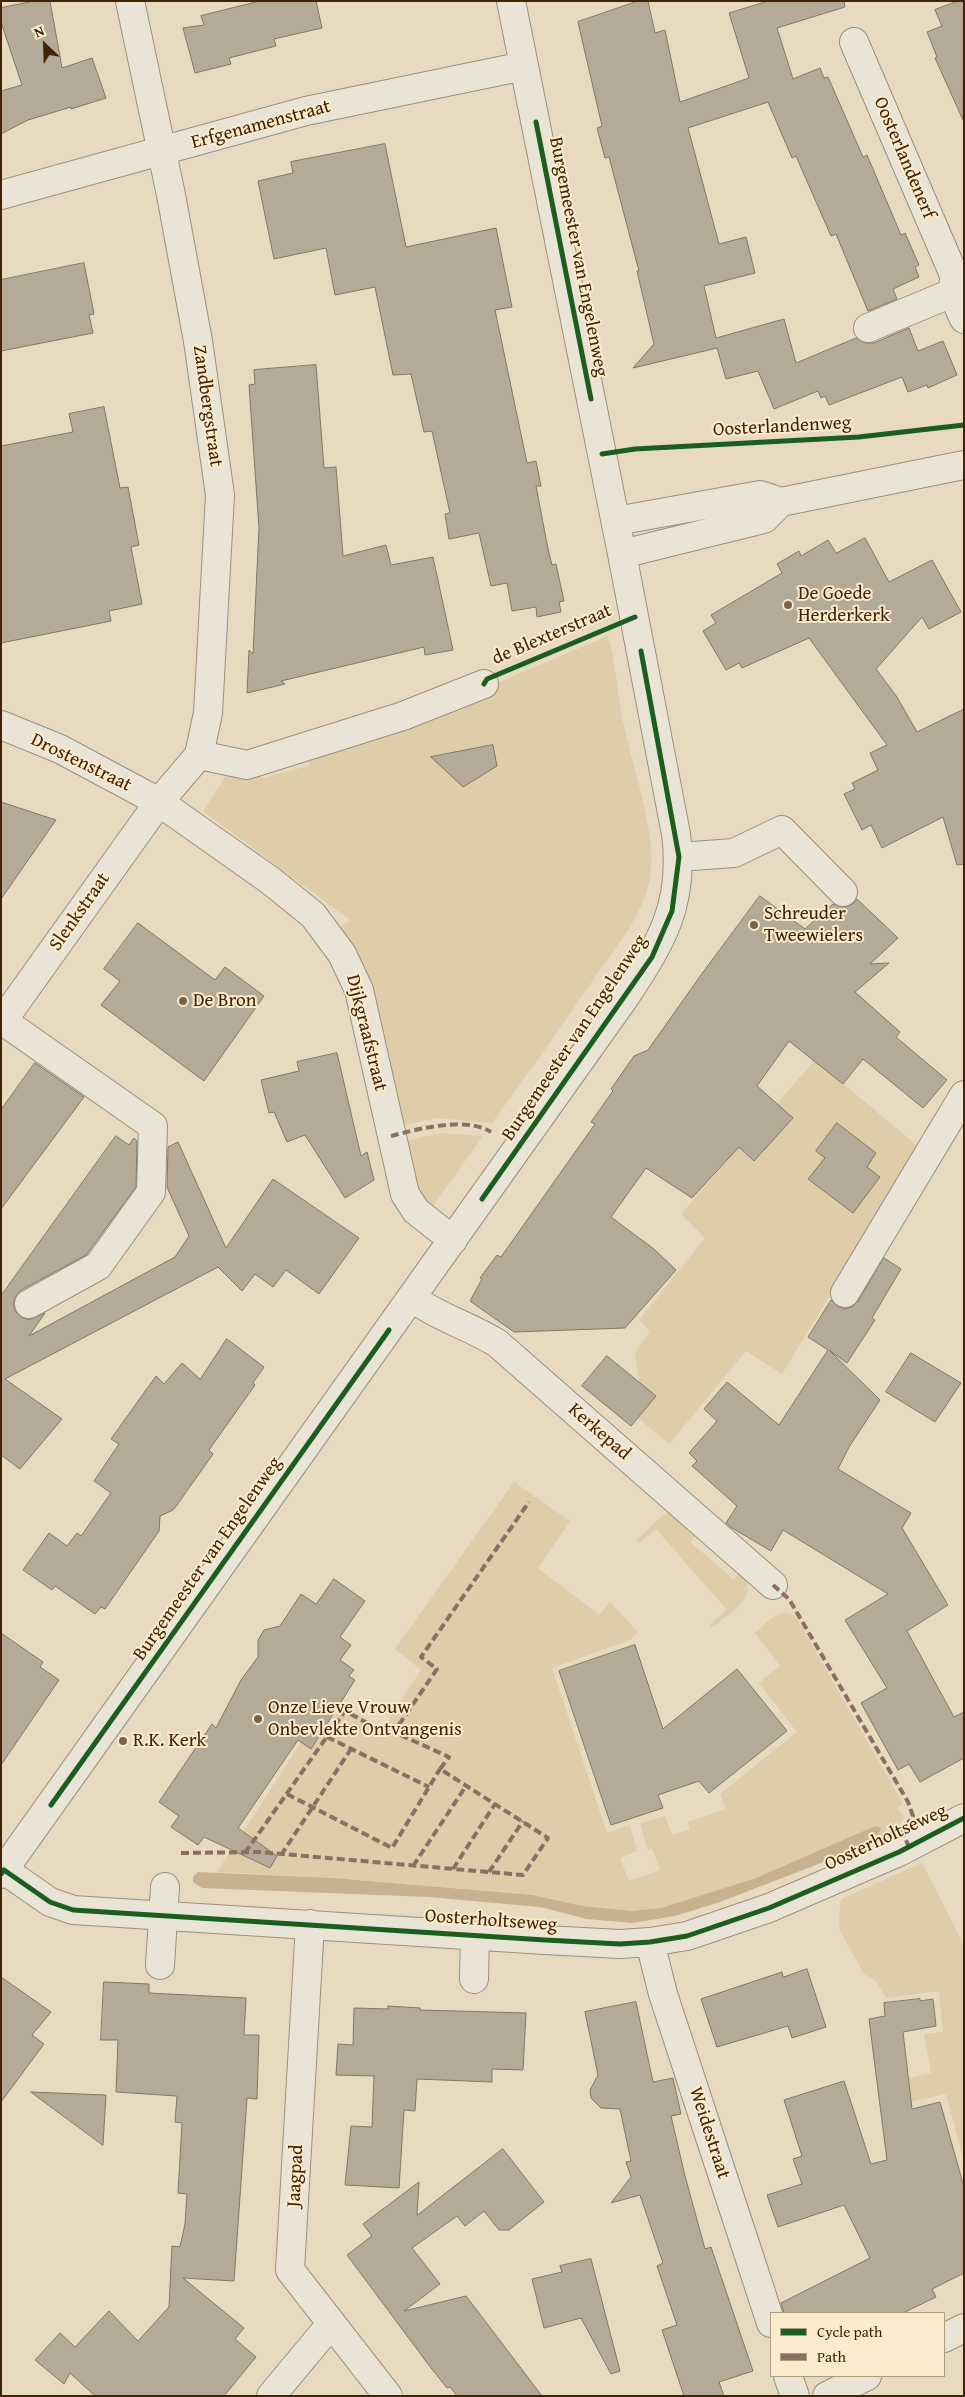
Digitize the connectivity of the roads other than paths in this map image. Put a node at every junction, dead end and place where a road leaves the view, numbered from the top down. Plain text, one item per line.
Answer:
1 (130, 1) edge
2 (511, 1) edge
3 (854, 42) dead end
4 (524, 66) junction
5 (162, 152) junction
6 (1, 195) edge
7 (957, 279) edge
8 (964, 319) edge
9 (868, 328) dead end
10 (964, 465) edge
11 (781, 502) junction
12 (616, 521) junction
13 (622, 554) junction
14 (484, 684) dead end
15 (1, 726) edge
16 (199, 756) junction
17 (159, 802) junction
18 (679, 857) junction
19 (843, 892) dead end
20 (2, 1022) edge
21 (964, 1095) edge
22 (453, 1240) junction
23 (845, 1293) dead end
24 (412, 1298) junction
25 (29, 1304) dead end
26 (774, 1585) dead end
27 (964, 1818) edge
28 (3, 1872) edge
29 (164, 1887) dead end
30 (163, 1914) junction
31 (310, 1924) junction
32 (476, 1936) junction
33 (650, 1942) junction
34 (160, 1965) dead end
35 (474, 1978) dead end
36 (770, 2320) edge
37 (331, 2324) junction
38 (964, 2328) edge
39 (945, 2338) edge
40 (788, 2377) edge
41 (865, 2377) edge
42 (271, 2396) edge
43 (388, 2396) edge
44 (795, 2396) edge
45 (827, 2396) edge

1 - 5 street, Zandbergstraat
2 - 4 street, Burgemeester van Engelenweg
3 - 7 street, Oosterlandenerf
4 - 5 street, Erfgenamenstraat
4 - 12 street, Burgemeester van Engelenweg
5 - 6 street, Erfgenamenstraat
5 - 16 street, Zandbergstraat
7 - 8 street, Oosterlandenerf
7 - 9 street
10 - 11 street
11 - 12 street
11 - 13 street
12 - 13 street, Burgemeester van Engelenweg
13 - 18 street, Burgemeester van Engelenweg
14 - 16 street, de Blexterstraat
15 - 17 street, Drostenstraat
16 - 17 street, Zandbergstraat
17 - 20 street, Slenkstraat
17 - 22 street, Dijkgraafstraat
18 - 19 street
18 - 22 street, Burgemeester van Engelenweg
20 - 25 street
21 - 23 street
22 - 24 street, Burgemeester van Engelenweg
24 - 26 street, Kerkepad
24 - 28 street, Burgemeester van Engelenweg
27 - 33 street, Oosterholtseweg
28 - 30 street, Oosterholtseweg
29 - 30 street
30 - 31 street, Oosterholtseweg
30 - 34 street
31 - 32 street, Oosterholtseweg
31 - 37 street, Jaagpad
32 - 33 street, Oosterholtseweg
32 - 35 street
33 - 36 street, Weidestraat
37 - 42 street
37 - 43 street, Jaagpad
38 - 39 street
40 - 44 street
41 - 45 street

